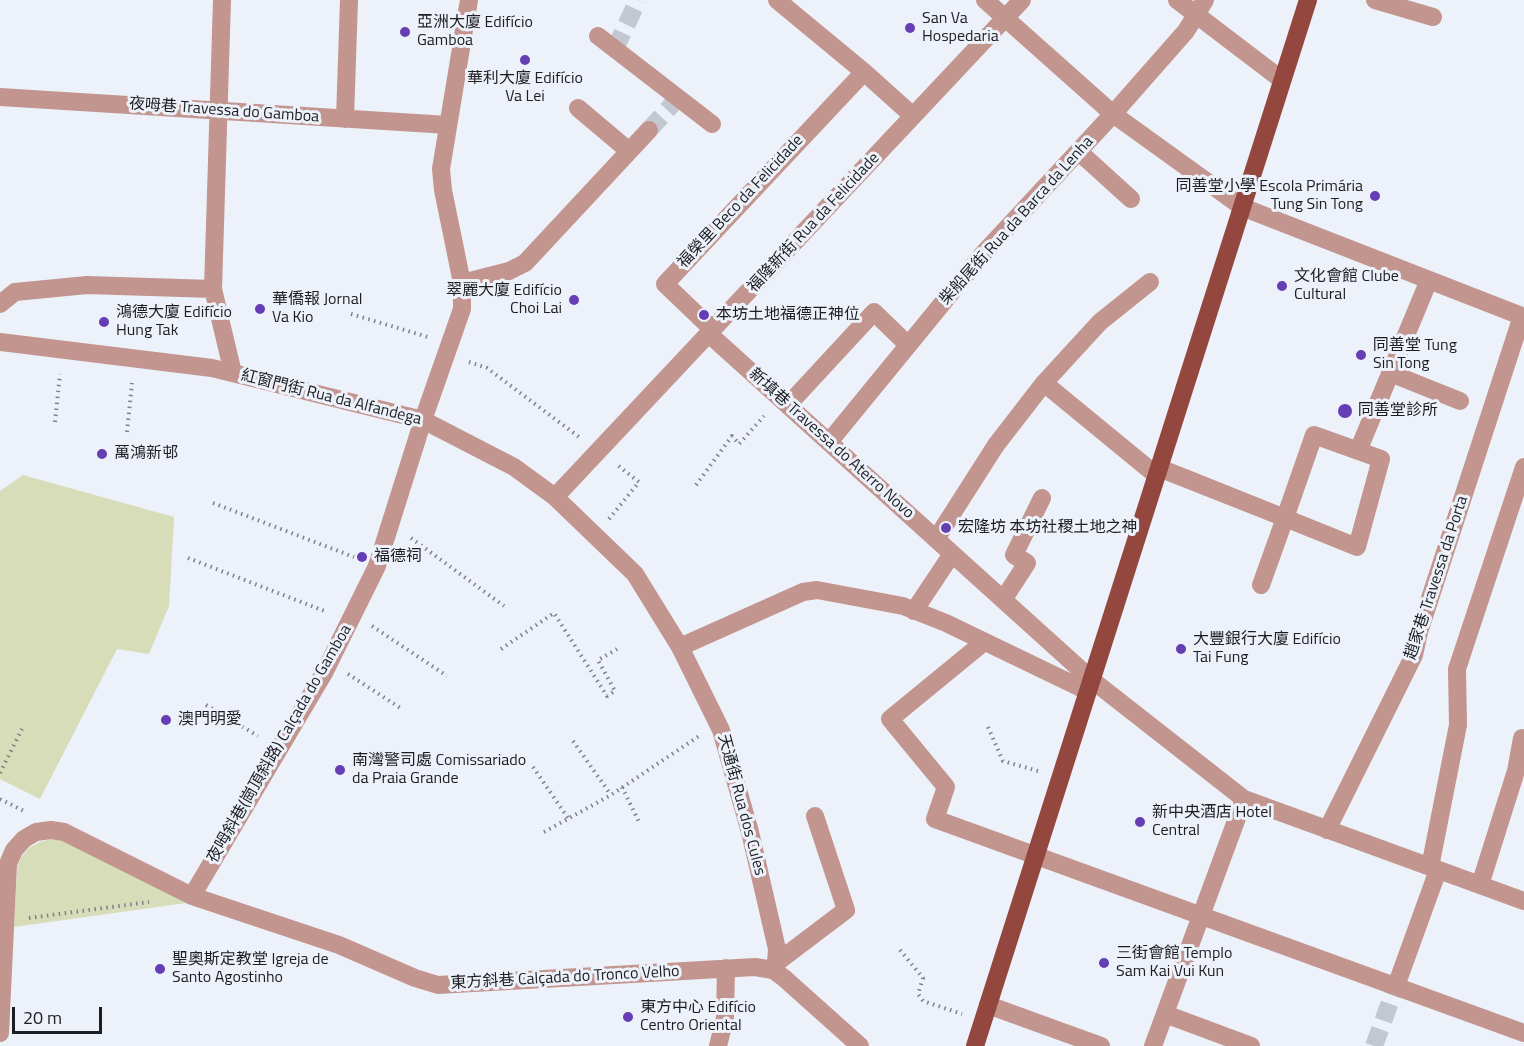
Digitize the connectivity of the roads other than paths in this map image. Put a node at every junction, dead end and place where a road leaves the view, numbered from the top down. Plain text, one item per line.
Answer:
1 (222, 0) edge
2 (348, 0) edge
3 (469, 0) edge
4 (777, 0) edge
5 (985, 0) edge
6 (1022, 0) edge
7 (1177, 0) edge
8 (1308, 0) edge
9 (1375, 0) edge
10 (1201, 7) edge
11 (1433, 16) dead end
12 (1006, 18) junction
13 (598, 36) dead end
14 (864, 72) junction
15 (1282, 80) junction
16 (0, 97) edge
17 (578, 108) dead end
18 (219, 111) junction
19 (1113, 114) junction
20 (913, 116) junction
21 (345, 119) junction
22 (712, 124) dead end
23 (448, 125) junction
24 (649, 130) tunnel mouth
25 (629, 151) junction
26 (1078, 151) junction
27 (1131, 199) dead end
28 (1242, 207) junction
29 (1429, 280) junction
30 (1150, 282) dead end
31 (462, 283) junction
32 (213, 289) junction
33 (7, 292) edge
34 (0, 304) edge
35 (1523, 317) edge
36 (711, 332) junction
37 (0, 342) edge
38 (908, 345) junction
39 (233, 373) junction
40 (1390, 373) junction
41 (1044, 383) junction
42 (1461, 400) dead end
43 (784, 402) junction
44 (423, 420) junction
45 (829, 442) junction
46 (1358, 451) junction
47 (1524, 467) edge
48 (1158, 471) junction
49 (555, 497) junction
50 (1042, 498) dead end
51 (1285, 518) junction
52 (936, 539) junction
53 (952, 554) junction
54 (1261, 585) dead end
55 (1003, 600) junction
56 (914, 611) junction
57 (984, 642) junction
58 (680, 647) junction
59 (1090, 686) junction
60 (1522, 738) dead end
61 (1244, 799) junction
62 (815, 816) dead end
63 (1327, 830) junction
64 (1035, 856) junction
65 (1434, 868) junction
66 (1480, 885) junction
67 (192, 896) junction
68 (1524, 901) edge
69 (1202, 916) junction
70 (774, 967) junction
71 (726, 969) junction
72 (1396, 986) junction
73 (985, 1013) junction
74 (1165, 1014) junction
75 (0, 1033) edge
76 (1524, 1033) edge
77 (718, 1046) edge
78 (860, 1046) edge
79 (975, 1046) edge
80 (1101, 1046) edge
81 (1153, 1046) edge
82 (1251, 1046) edge

1 - 18 street
2 - 21 street
3 - 23 street, 夜呣斜巷(崗頂斜路) Calçada do Gamboa
4 - 14 street
5 - 12 street
6 - 12 street, 福隆新街 Rua da Felicidade
7 - 10 street
8 - 15 main road
9 - 11 street
10 - 15 street
10 - 19 street, 柴船尾街 Rua da Barca da Lenha
12 - 19 street
12 - 20 street, 福隆新街 Rua da Felicidade
13 - 22 street
14 - 20 street
14 - 36 street, 福榮里 Beco da Felicidade
15 - 28 main road
16 - 18 street, 夜呣巷 Travessa do Gamboa
17 - 25 street
18 - 21 street, 夜呣巷 Travessa do Gamboa
18 - 32 street
19 - 26 street, 柴船尾街 Rua da Barca da Lenha
19 - 28 street
20 - 36 street, 福隆新街 Rua da Felicidade
21 - 23 street, 夜呣巷 Travessa do Gamboa
23 - 31 street, 夜呣斜巷(崗頂斜路) Calçada do Gamboa
24 - 25 street
25 - 31 street
26 - 27 street
26 - 38 street, 柴船尾街 Rua da Barca da Lenha
28 - 29 street
28 - 48 main road
29 - 35 street
29 - 40 street
30 - 41 street
31 - 44 street, 夜呣斜巷(崗頂斜路) Calçada do Gamboa
32 - 33 street
32 - 39 street
33 - 34 street
35 - 63 street, 趙家巷 Travessa da Porta
36 - 43 street, 新填巷 Travessa do Aterro Novo
36 - 49 street, 福隆新街 Rua da Felicidade
37 - 39 street, 紅窗門街 Rua da Alfandega
38 - 43 street
38 - 45 street, 柴船尾街 Rua da Barca da Lenha
39 - 44 street, 紅窗門街 Rua da Alfandega
40 - 42 street
40 - 46 street
41 - 48 street
41 - 52 street
43 - 45 street, 新填巷 Travessa do Aterro Novo
44 - 49 street, 紅窗門街 Rua da Alfandega
44 - 67 street, 夜呣斜巷(崗頂斜路) Calçada do Gamboa
45 - 52 street, 新填巷 Travessa do Aterro Novo
46 - 51 street
46 - 51 street
47 - 65 street
48 - 51 street
48 - 59 main road
49 - 58 street, 紅窗門街 Rua da Alfandega
50 - 55 street
51 - 54 street
52 - 53 street, 新填巷 Travessa do Aterro Novo
53 - 55 street, 新填巷 Travessa do Aterro Novo
53 - 56 street
55 - 59 street, 新填巷 Travessa do Aterro Novo
56 - 57 street
56 - 58 street
57 - 59 street
57 - 64 street
58 - 70 street, 天通街 Rua dos Cules
59 - 61 street
59 - 64 main road
60 - 66 street
61 - 63 street
61 - 69 street
62 - 70 street
63 - 65 street
64 - 69 street
64 - 73 main road
65 - 66 street
65 - 72 street
66 - 68 street
67 - 71 street, 東方斜巷 Calçada do Tronco Velho
67 - 75 street, 東方斜巷 Calçada do Tronco Velho
69 - 72 street
69 - 74 street
70 - 71 street, 東方斜巷 Calçada do Tronco Velho
70 - 78 street
71 - 77 street
72 - 76 street
73 - 79 main road
73 - 80 street
74 - 81 street
74 - 82 street

